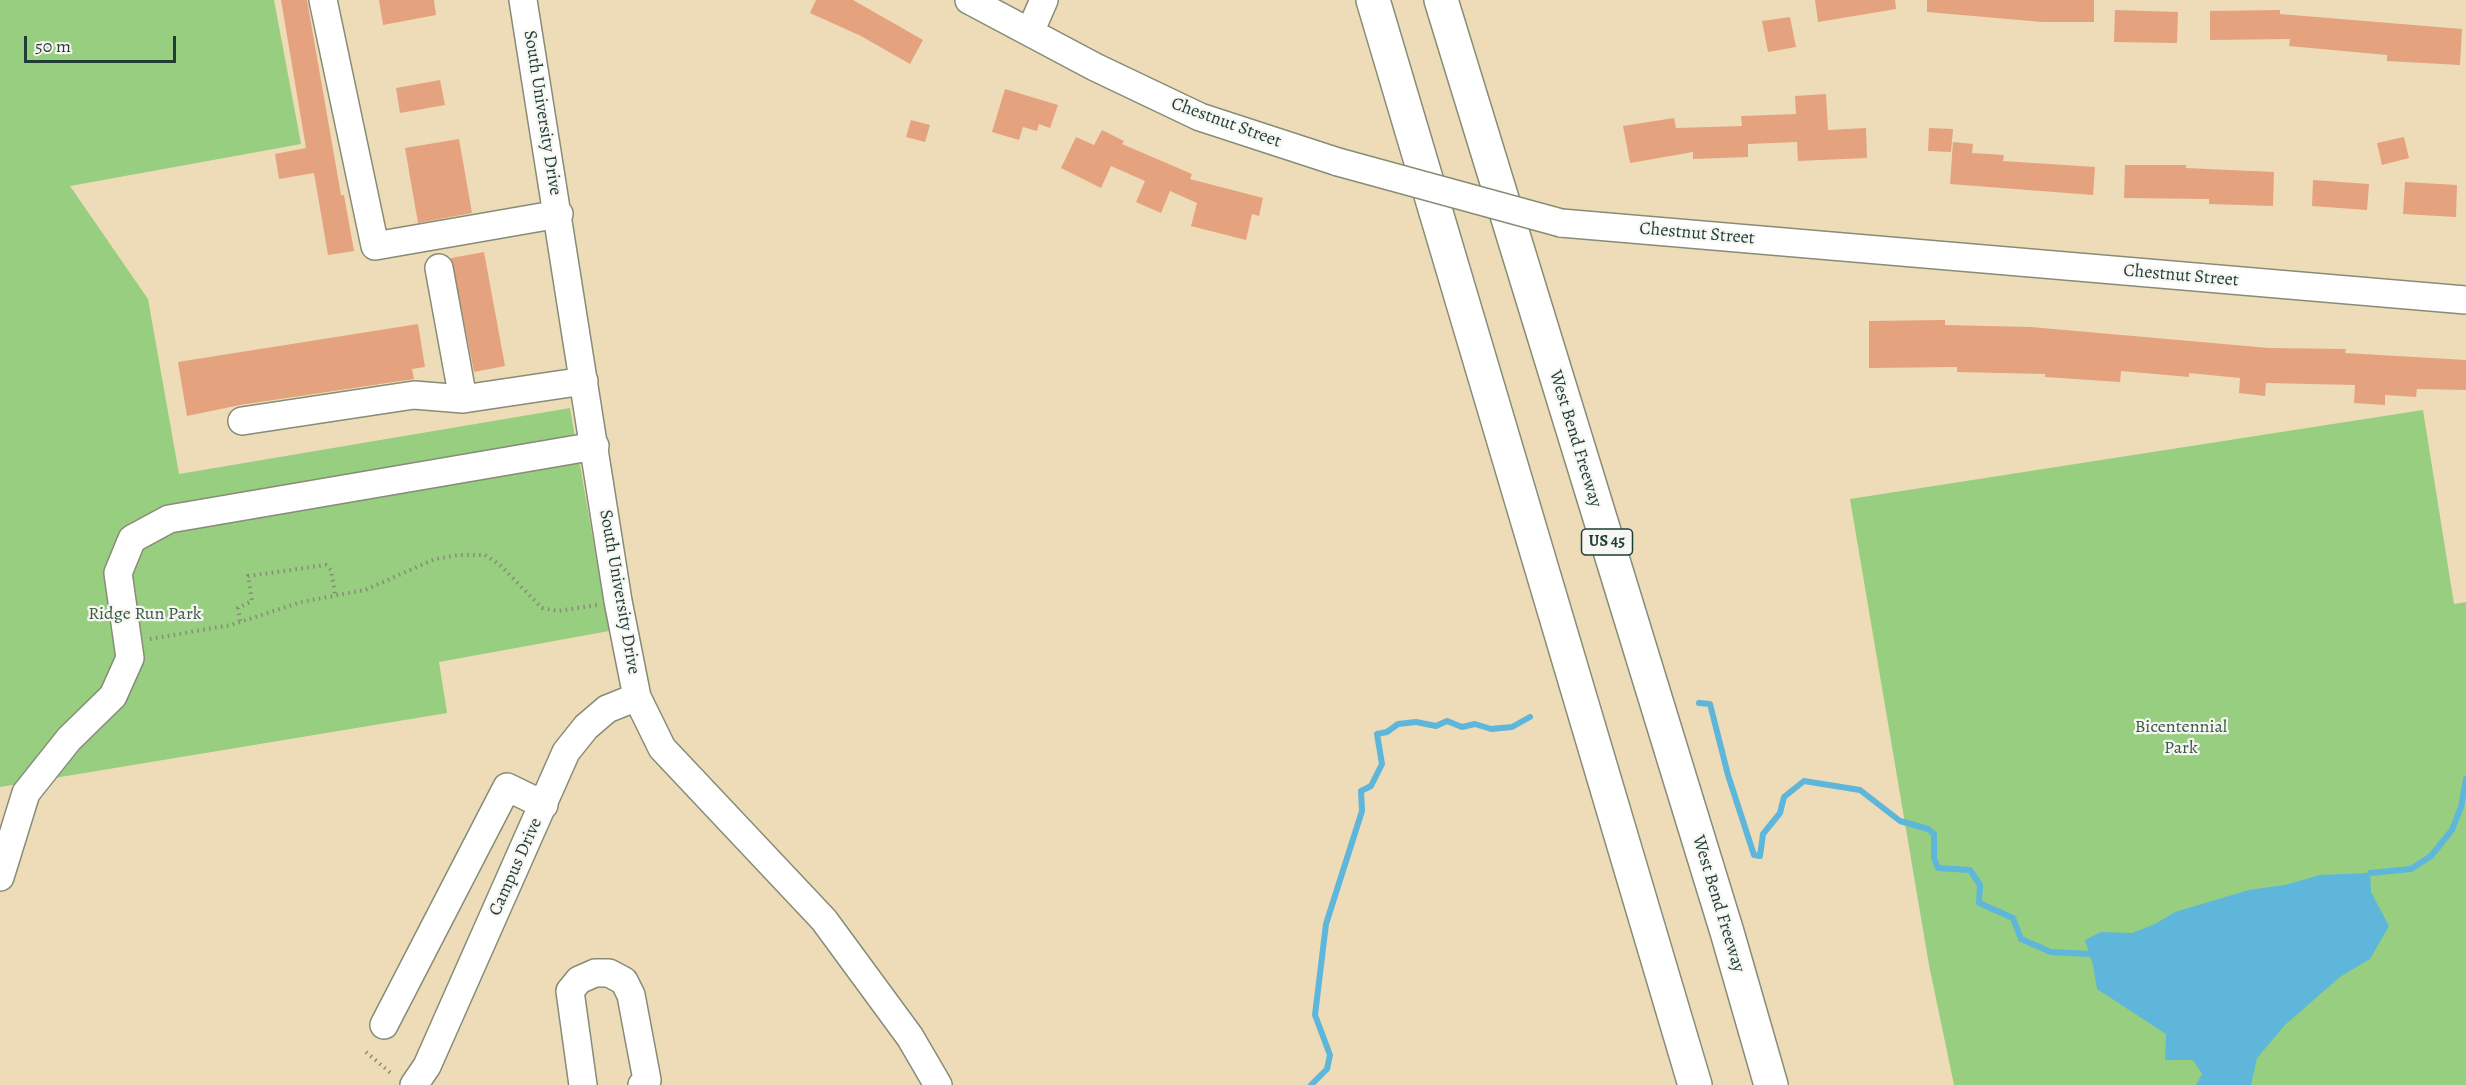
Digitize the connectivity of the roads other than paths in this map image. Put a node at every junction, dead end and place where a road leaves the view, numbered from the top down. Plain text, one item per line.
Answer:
1 (323, 0) edge
2 (523, 0) edge
3 (969, 0) edge
4 (1044, 0) edge
5 (1373, 0) edge
6 (1441, 0) edge
7 (1030, 32) junction
8 (559, 214) junction
9 (440, 268) dead end
10 (2466, 300) edge
11 (584, 381) junction
12 (463, 399) junction
13 (242, 422) dead end
14 (595, 446) junction
15 (637, 697) junction
16 (544, 805) junction
17 (490, 822) junction
18 (530, 836) junction
19 (0, 877) edge
20 (384, 1025) dead end
21 (418, 1079) edge
22 (583, 1085) edge
23 (642, 1085) edge
24 (938, 1085) edge
25 (1695, 1085) edge
26 (1771, 1085) edge

1 - 8 street
2 - 8 street, South University Drive
3 - 7 street, Chestnut Street
4 - 7 street
5 - 25 highway
6 - 26 highway, West Bend Freeway / US 45
7 - 10 street, Chestnut Street, bridge
8 - 11 street, South University Drive
9 - 12 street
11 - 12 street
11 - 14 street, South University Drive
12 - 13 street
14 - 15 street, South University Drive
14 - 19 street
15 - 16 street, Campus Drive
15 - 24 street, South University Drive
16 - 17 street
16 - 18 street, Campus Drive
17 - 18 street
17 - 20 street
18 - 21 street, Campus Drive
22 - 23 street

